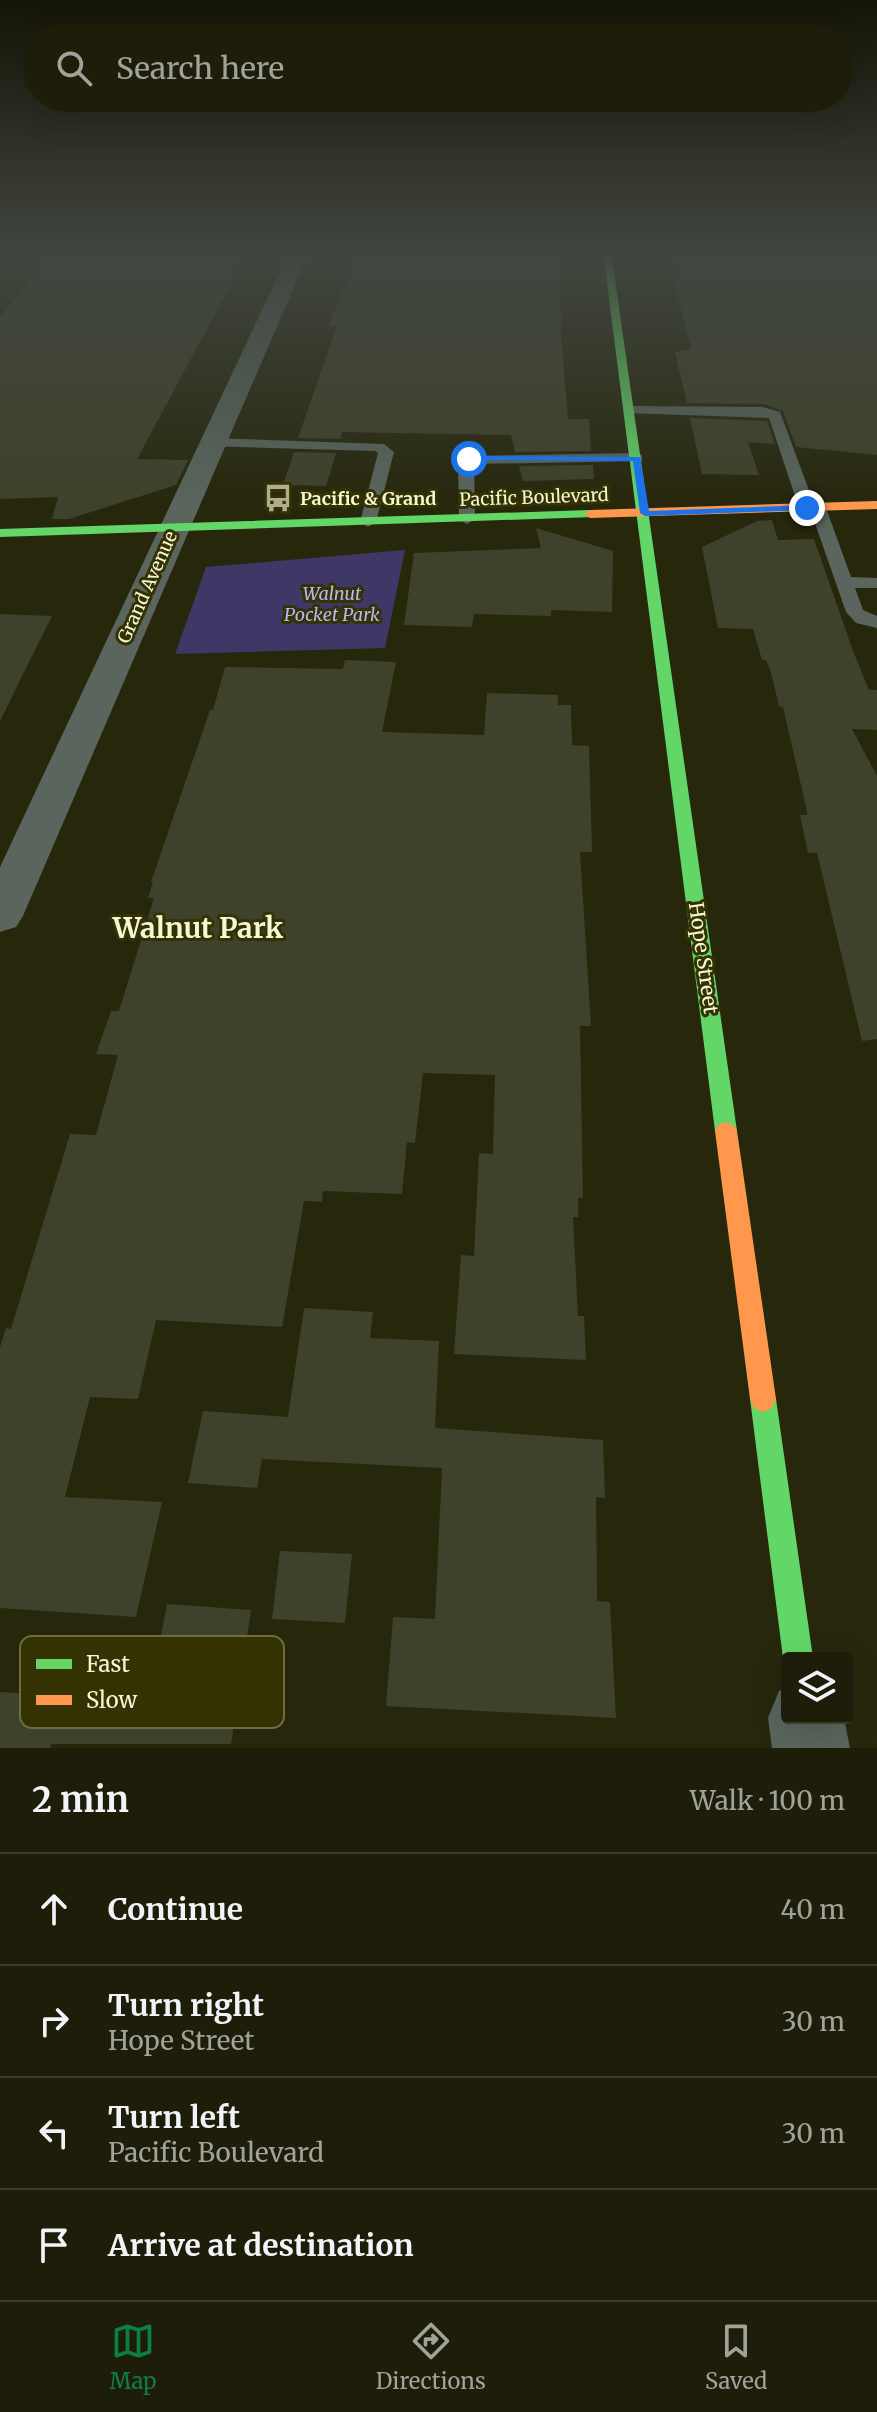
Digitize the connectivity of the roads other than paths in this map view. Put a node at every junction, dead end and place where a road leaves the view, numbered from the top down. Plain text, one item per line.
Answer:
1 (259, 341) edge
2 (620, 341) edge
3 (630, 410) junction
4 (212, 443) junction
5 (637, 458) junction
6 (877, 505) edge
7 (812, 508) junction
8 (645, 513) junction
9 (467, 519) junction
10 (368, 522) junction
11 (173, 528) junction
12 (0, 533) edge
13 (844, 582) junction
14 (877, 583) edge
15 (877, 622) edge
16 (0, 916) edge
17 (797, 1652) edge
18 (807, 1724) edge
19 (811, 1748) edge

1 - 4 street, Grand Avenue
2 - 3 street, Hope Street
3 - 5 street, Hope Street
3 - 7 lane
4 - 10 lane
4 - 11 street, Grand Avenue
5 - 8 street, Hope Street
5 - 9 lane
6 - 7 street, Pacific Boulevard
7 - 8 street, Pacific Boulevard
7 - 13 lane
8 - 9 street, Pacific Boulevard
8 - 17 street, Hope Street
9 - 10 street, Pacific Boulevard
10 - 11 street, Pacific Boulevard
11 - 12 street, Pacific Boulevard
11 - 16 street, Grand Avenue
13 - 14 lane
13 - 15 lane
18 - 19 street

